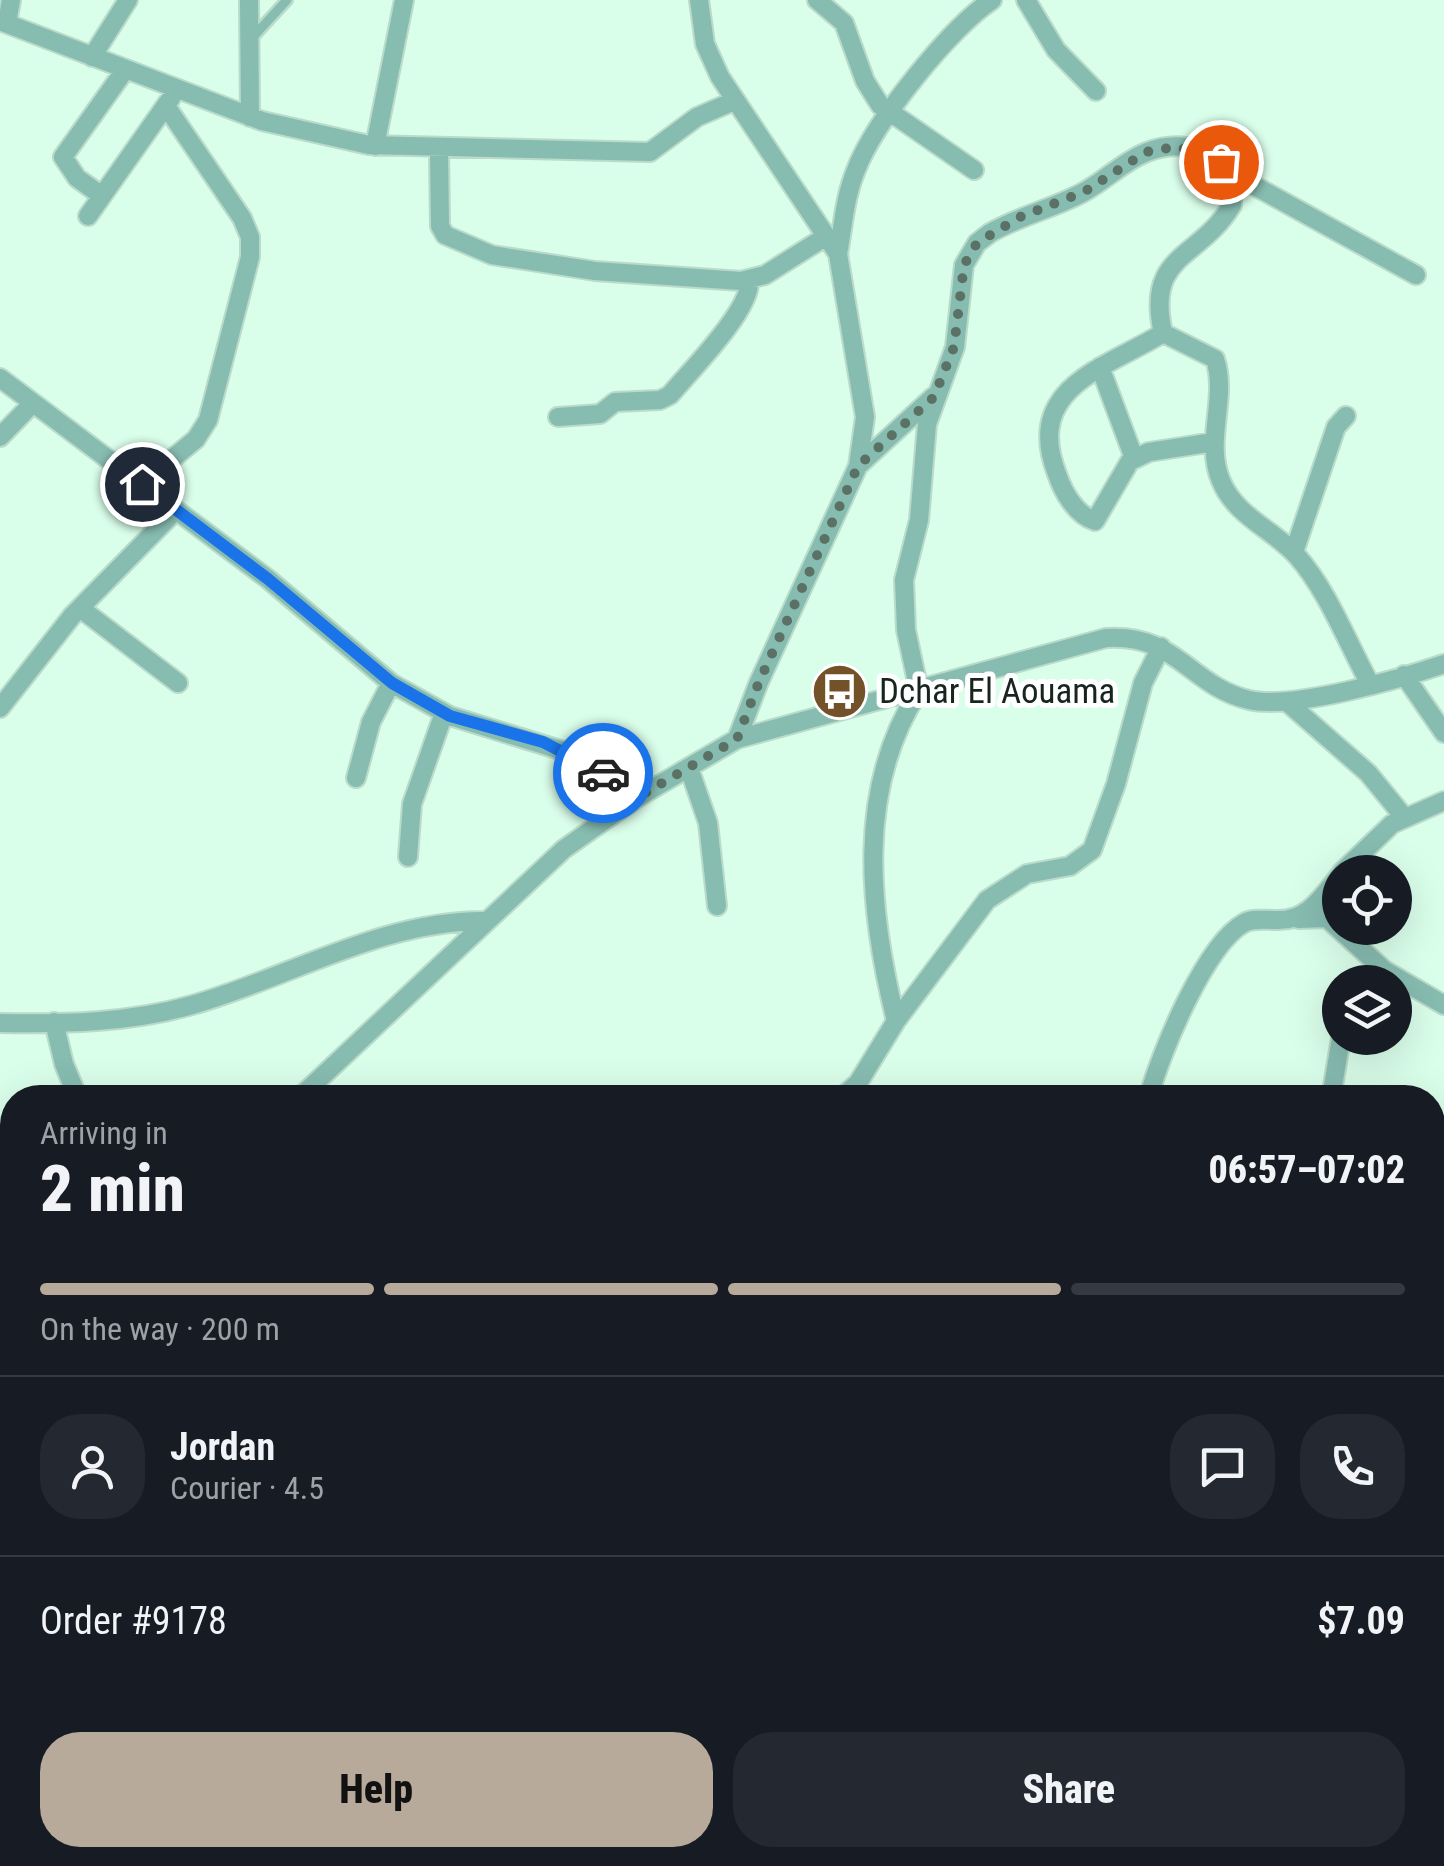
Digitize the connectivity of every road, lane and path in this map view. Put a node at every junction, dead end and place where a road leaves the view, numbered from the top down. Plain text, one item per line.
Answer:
1 (11, 0) edge
2 (128, 0) edge
3 (248, 0) edge
4 (287, 0) edge
5 (404, 0) edge
6 (699, 0) edge
7 (816, 0) edge
8 (992, 0) edge
9 (1026, 0) edge
10 (3, 22) edge
11 (250, 40) junction
12 (92, 57) junction
13 (124, 70) junction
14 (1096, 91) dead end
15 (172, 98) junction
16 (734, 100) junction
17 (890, 114) junction
18 (250, 117) junction
19 (375, 146) junction
20 (439, 150) junction
21 (1224, 168) junction
22 (974, 170) dead end
23 (102, 196) junction
24 (88, 216) dead end
25 (825, 237) junction
26 (838, 254) junction
27 (1416, 275) dead end
28 (749, 279) junction
29 (1164, 333) junction
30 (1100, 367) junction
31 (0, 378) edge
32 (934, 397) junction
33 (33, 403) junction
34 (1346, 416) dead end
35 (558, 417) dead end
36 (0, 436) edge
37 (1214, 442) junction
38 (1134, 458) junction
39 (858, 466) junction
40 (142, 484) junction
41 (176, 510) junction
42 (1294, 552) junction
43 (80, 608) junction
44 (1161, 647) junction
45 (1439, 669) edge
46 (1404, 675) junction
47 (178, 683) dead end
48 (392, 683) junction
49 (1370, 684) junction
50 (919, 691) junction
51 (1287, 702) junction
52 (0, 708) edge
53 (444, 713) junction
54 (1444, 733) edge
55 (737, 739) junction
56 (689, 768) junction
57 (356, 778) dead end
58 (635, 799) junction
59 (1444, 801) edge
60 (1404, 818) junction
61 (1362, 855) edge
62 (408, 857) dead end
63 (1322, 897) edge
64 (717, 906) dead end
65 (1297, 919) junction
66 (486, 921) junction
67 (1368, 965) edge
68 (1412, 990) edge
69 (1444, 1004) edge
70 (896, 1021) junction
71 (54, 1022) junction
72 (0, 1023) edge
73 (1338, 1055) edge
74 (73, 1085) edge
75 (312, 1085) edge
76 (856, 1085) edge
77 (1153, 1085) edge
78 (1333, 1085) edge

1 - 10 street
2 - 12 street
3 - 11 street
4 - 11 lane
5 - 19 street
6 - 16 street
7 - 17 street
8 - 17 street
9 - 14 street
10 - 12 street
11 - 18 street
12 - 13 street
13 - 15 street
13 - 23 street
15 - 18 street
15 - 23 street
15 - 40 street
16 - 20 street
16 - 25 street
17 - 22 street
17 - 26 street
18 - 19 street
19 - 20 street
20 - 28 street
21 - 27 street
21 - 29 street
21 - 32 street
23 - 24 street
25 - 26 street
25 - 28 street
26 - 39 street
28 - 35 street
29 - 30 street
29 - 37 street
30 - 38 street
30 - 38 street
31 - 33 street
32 - 39 street
32 - 50 street
33 - 36 street
33 - 40 street
34 - 42 street
37 - 38 street
37 - 42 street
39 - 55 street
40 - 41 street
41 - 43 street
41 - 48 street
42 - 49 street
43 - 47 street
43 - 52 street
44 - 50 street
44 - 51 street
44 - 70 street
45 - 46 street
46 - 49 street
46 - 54 street
48 - 53 street
48 - 57 street
49 - 51 street
50 - 55 street
50 - 70 street
51 - 60 street
53 - 58 street
53 - 62 street
55 - 56 street
56 - 58 street
56 - 64 street
58 - 66 street
59 - 60 street
60 - 61 street
63 - 65 street
65 - 67 street
65 - 77 street
66 - 71 street
66 - 75 street
68 - 69 street
70 - 76 street
71 - 72 street
71 - 74 street
73 - 78 street

